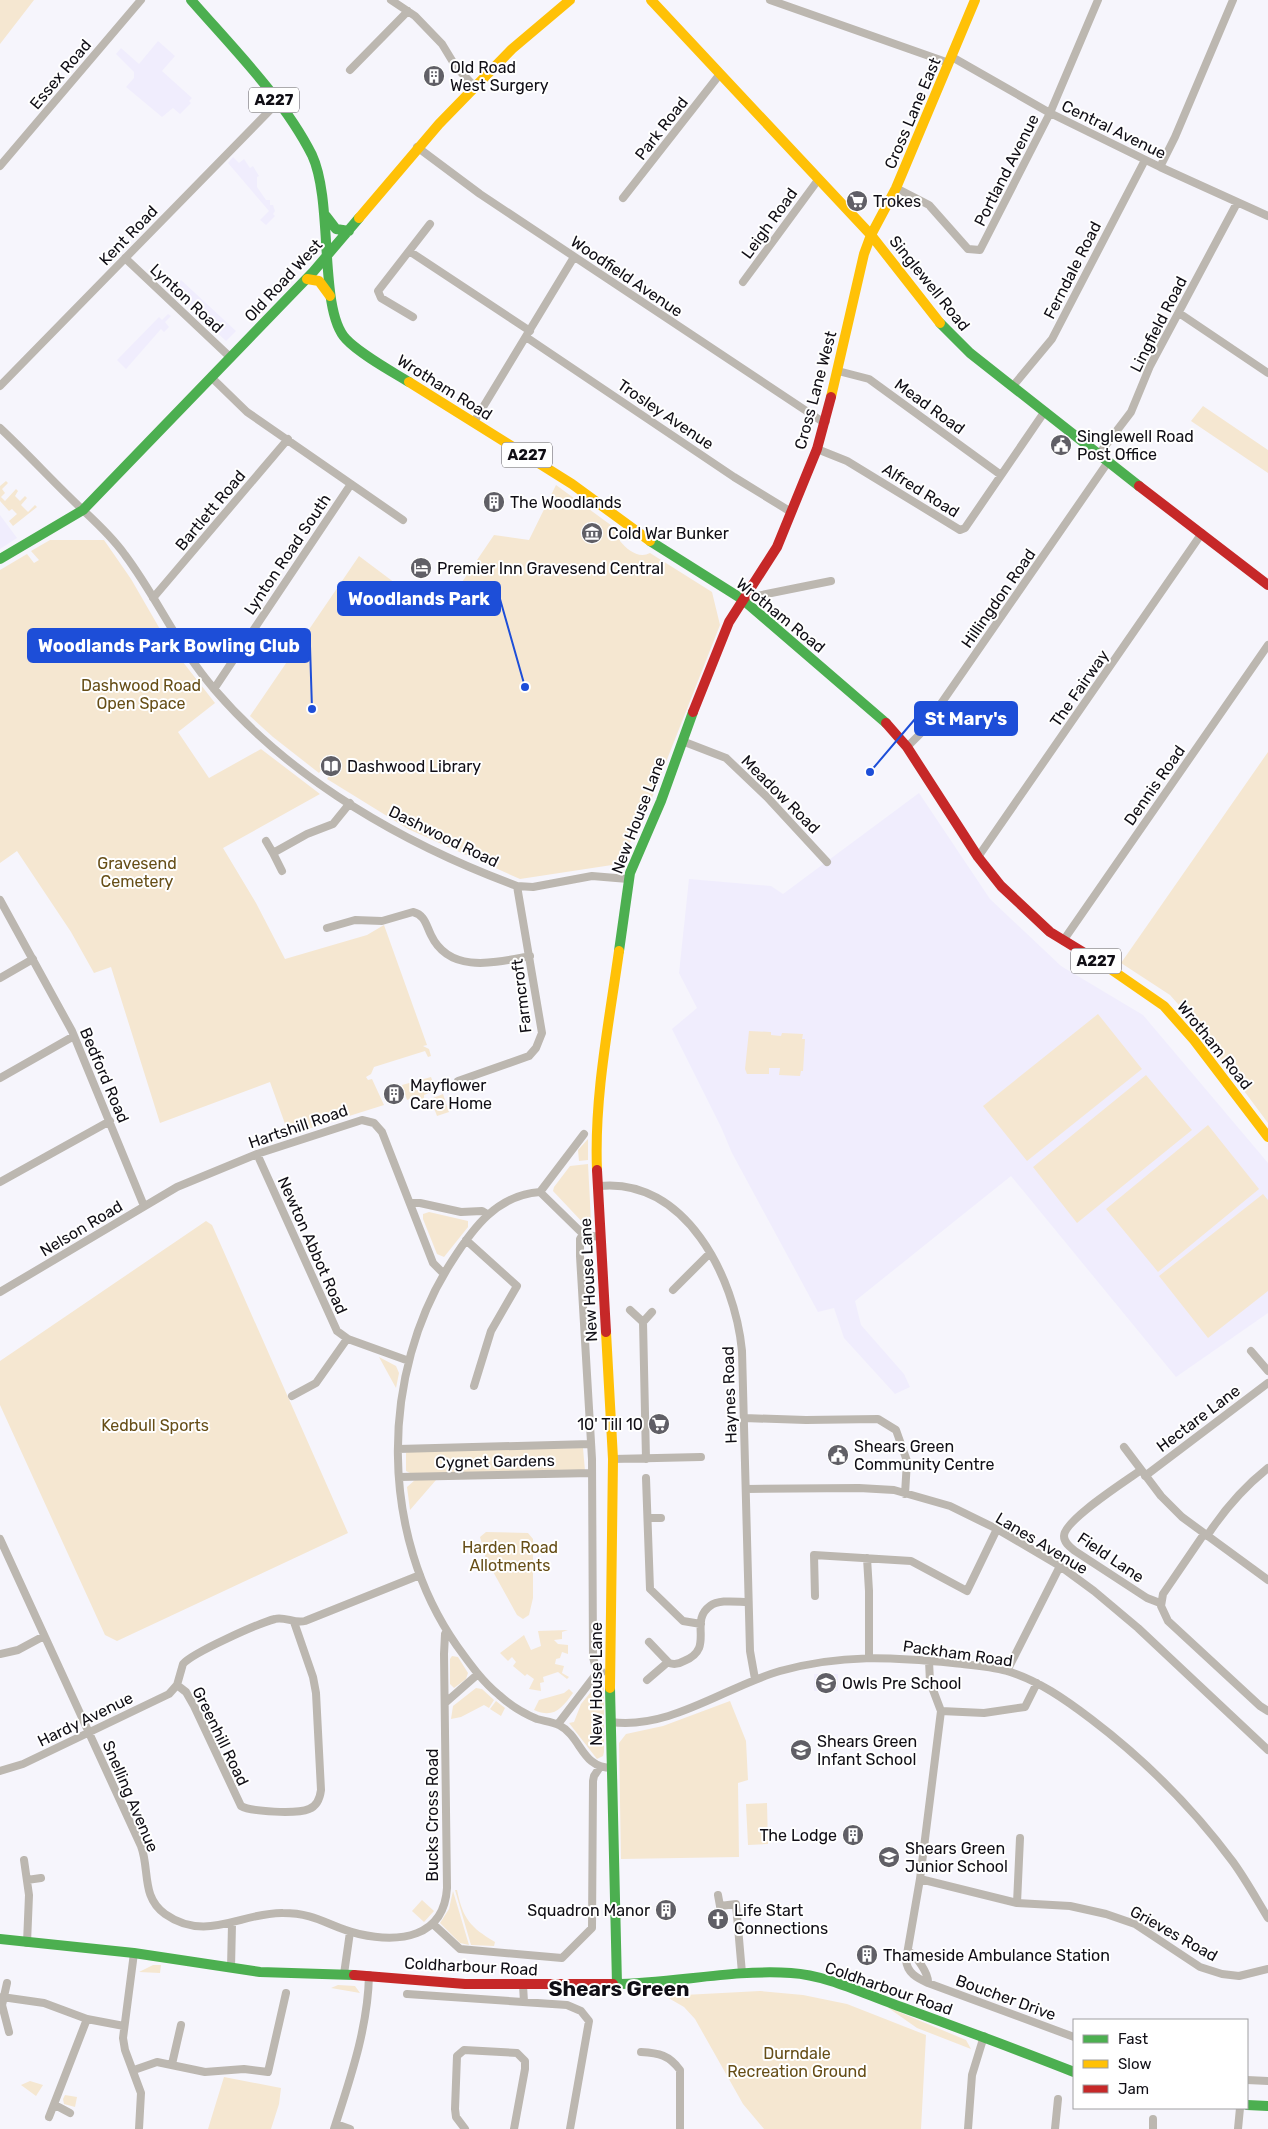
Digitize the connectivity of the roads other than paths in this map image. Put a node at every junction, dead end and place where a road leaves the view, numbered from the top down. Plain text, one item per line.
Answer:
1 (141, 0) edge
2 (191, 0) edge
3 (391, 0) edge
4 (570, 0) edge
5 (651, 0) edge
6 (770, 0) edge
7 (975, 0) edge
8 (1098, 0) edge
9 (1233, 0) edge
10 (408, 11) junction
11 (951, 60) junction
12 (350, 70) dead end
13 (720, 74) junction
14 (474, 86) junction
15 (277, 103) junction
16 (1050, 113) junction
17 (417, 147) junction
18 (1145, 160) junction
19 (0, 166) edge
20 (1160, 167) junction
21 (818, 180) junction
22 (896, 188) junction
23 (623, 198) dead end
24 (1238, 203) junction
25 (326, 216) junction
26 (1268, 216) edge
27 (418, 224) dead end
28 (349, 231) junction
29 (871, 235) junction
30 (410, 251) junction
31 (329, 254) junction
32 (574, 257) junction
33 (125, 258) junction
34 (307, 279) junction
35 (743, 282) dead end
36 (331, 298) junction
37 (1179, 313) junction
38 (413, 317) dead end
39 (528, 334) junction
40 (231, 358) junction
41 (838, 371) junction
42 (1268, 373) edge
43 (211, 377) junction
44 (0, 386) edge
45 (1013, 386) junction
46 (1044, 411) junction
47 (826, 421) junction
48 (474, 422) junction
49 (0, 428) edge
50 (288, 439) junction
51 (817, 449) junction
52 (1099, 454) junction
53 (1108, 462) junction
54 (1001, 475) junction
55 (351, 484) junction
56 (83, 510) junction
57 (791, 512) junction
58 (403, 520) dead end
59 (1202, 534) junction
60 (0, 559) edge
61 (831, 581) dead end
62 (1268, 585) edge
63 (153, 598) junction
64 (742, 598) junction
65 (1268, 645) edge
66 (214, 689) junction
67 (682, 741) junction
68 (907, 747) junction
69 (350, 803) junction
70 (266, 841) dead end
71 (273, 853) junction
72 (978, 857) junction
73 (827, 862) dead end
74 (282, 871) dead end
75 (628, 879) junction
76 (517, 886) junction
77 (0, 900) edge
78 (327, 928) dead end
79 (1063, 941) junction
80 (530, 956) junction
81 (33, 959) junction
82 (0, 978) edge
83 (74, 1036) junction
84 (0, 1078) edge
85 (458, 1081) dead end
86 (110, 1121) junction
87 (584, 1134) dead end
88 (1268, 1137) edge
89 (257, 1154) junction
90 (0, 1182) edge
91 (598, 1186) junction
92 (177, 1187) joint
93 (540, 1192) junction
94 (410, 1203) junction
95 (144, 1206) junction
96 (487, 1214) junction
97 (583, 1234) junction
98 (601, 1237) junction
99 (466, 1240) junction
100 (710, 1253) junction
101 (444, 1274) junction
102 (673, 1290) dead end
103 (0, 1292) edge
104 (630, 1310) dead end
105 (652, 1312) dead end
106 (644, 1322) junction
107 (347, 1339) junction
108 (1252, 1351) dead end
109 (409, 1361) junction
110 (1268, 1371) edge
111 (1268, 1383) edge
112 (474, 1386) dead end
113 (292, 1396) dead end
114 (744, 1418) junction
115 (591, 1444) junction
116 (1124, 1446) dead end
117 (398, 1449) junction
118 (701, 1457) dead end
119 (613, 1459) junction
120 (646, 1459) junction
121 (1268, 1468) edge
122 (592, 1473) junction
123 (1143, 1473) junction
124 (399, 1477) junction
125 (646, 1478) dead end
126 (746, 1488) junction
127 (905, 1494) junction
128 (648, 1518) junction
129 (661, 1518) dead end
130 (997, 1529) junction
131 (1205, 1535) junction
132 (0, 1539) edge
133 (867, 1558) junction
134 (1060, 1566) junction
135 (420, 1575) junction
136 (1268, 1580) edge
137 (815, 1596) dead end
138 (748, 1602) junction
139 (1160, 1603) junction
140 (294, 1622) junction
141 (701, 1624) junction
142 (447, 1630) junction
143 (44, 1636) junction
144 (649, 1642) dead end
145 (0, 1654) edge
146 (869, 1657) junction
147 (929, 1661) junction
148 (668, 1662) junction
149 (1007, 1671) junction
150 (478, 1674) junction
151 (755, 1679) junction
152 (647, 1680) dead end
153 (1037, 1683) junction
154 (177, 1685) junction
155 (445, 1703) junction
156 (941, 1711) junction
157 (1268, 1711) edge
158 (610, 1722) junction
159 (558, 1724) junction
160 (88, 1732) junction
161 (1268, 1750) edge
162 (600, 1767) junction
163 (612, 1768) junction
164 (0, 1771) edge
165 (1020, 1838) dead end
166 (24, 1860) dead end
167 (41, 1878) dead end
168 (920, 1879) junction
169 (27, 1880) junction
170 (718, 1895) dead end
171 (1018, 1903) junction
172 (1268, 1918) edge
173 (232, 1924) junction
174 (433, 1924) junction
175 (350, 1932) junction
176 (0, 1939) edge
177 (27, 1943) junction
178 (908, 1951) junction
179 (134, 1953) junction
180 (231, 1968) junction
181 (1268, 1969) edge
182 (742, 1973) junction
183 (344, 1974) junction
184 (369, 1975) junction
185 (7, 1983) dead end
186 (928, 1983) junction
187 (617, 1984) junction
188 (524, 1985) junction
189 (286, 1993) dead end
190 (407, 1994) dead end
191 (2, 1997) junction
192 (524, 2002) junction
193 (86, 2019) junction
194 (181, 2025) dead end
195 (124, 2026) junction
196 (9, 2032) dead end
197 (984, 2036) junction
198 (1073, 2037) edge
199 (642, 2052) dead end
200 (172, 2064) junction
201 (134, 2070) junction
202 (1073, 2072) edge
203 (1248, 2080) edge
204 (1268, 2080) edge
205 (1058, 2099) dead end
206 (55, 2106) junction
207 (1248, 2106) edge
208 (1268, 2106) edge
209 (1240, 2109) edge
210 (70, 2113) dead end
211 (49, 2117) dead end
212 (1153, 2119) dead end
213 (335, 2127) edge
214 (461, 2127) edge
215 (139, 2129) edge
216 (350, 2129) edge
217 (514, 2129) edge
218 (570, 2129) edge
219 (680, 2129) edge
220 (968, 2129) edge
221 (1054, 2129) edge
222 (1153, 2129) edge
223 (1238, 2129) edge

1 - 19 street, Essex Road
2 - 15 street, Wrotham Road / A227
3 - 10 street
4 - 14 street, Old Road West
5 - 13 street, Singlewell Road
6 - 11 street, Central Avenue
7 - 11 street, Cross Lane East
8 - 16 street, Portland Avenue
9 - 20 street
10 - 12 street
10 - 14 street
11 - 16 street, Central Avenue
11 - 22 street, Cross Lane East
13 - 21 street, Singlewell Road
13 - 23 street, Park Road
14 - 17 street, Old Road West
15 - 25 street, Wrotham Road / A227
15 - 33 street, Kent Road
16 - 18 street, Central Avenue
16 - 22 street, Portland Avenue
17 - 28 street, Old Road West
17 - 32 street, Woodfield Avenue
18 - 20 street, Central Avenue
18 - 45 street, Ferndale Road
20 - 24 street, Central Avenue
21 - 29 street, Singlewell Road
21 - 35 street, Leigh Road
22 - 29 street, Cross Lane East
24 - 26 street, Central Avenue
24 - 37 street, Lingfield Road
25 - 28 street
25 - 31 street, Wrotham Road / A227
27 - 30 street
28 - 31 street, Old Road West
29 - 41 street, Cross Lane West
29 - 45 street, Singlewell Road
30 - 38 street
30 - 39 street, Trosley Avenue
31 - 34 street, Old Road West
31 - 36 street, Wrotham Road / A227
32 - 39 street
32 - 47 street, Woodfield Avenue
33 - 40 street, Lynton Road
33 - 44 street, Kent Road
34 - 36 street, A227
34 - 40 street, Old Road West
36 - 48 street, Wrotham Road / A227
37 - 42 street
37 - 52 street, Lingfield Road
39 - 48 street
39 - 57 street, Trosley Avenue
40 - 43 street, Old Road West
41 - 47 street, Cross Lane West
41 - 54 street, Mead Road
43 - 50 street, Lynton Road South
43 - 56 street, Old Road West
45 - 46 street, Singlewell Road
46 - 52 street, Singlewell Road
46 - 54 street, Alfred Road
47 - 51 street, Cross Lane West
48 - 64 street, Wrotham Road / A227
49 - 56 street, Dashwood Road
50 - 55 street, Lynton Road South
50 - 63 street, Bartlett Road
51 - 54 street, Alfred Road
51 - 57 street, Cross Lane West
52 - 53 street, Singlewell Road
53 - 59 street, Singlewell Road
53 - 68 street, Hillingdon Road
55 - 58 street, Lynton Road South
55 - 66 street, Lynton Road South
56 - 60 street, Old Road West
56 - 63 street, Dashwood Road
57 - 64 street, Cross Lane West
59 - 62 street, Singlewell Road
59 - 72 street, The Fairway
61 - 64 street
63 - 66 street, Dashwood Road
64 - 67 street, New House Lane
64 - 68 street, Wrotham Road / A227
65 - 79 street, Dennis Road
66 - 69 street, Dashwood Road
67 - 73 street, Meadow Road
67 - 75 street, New House Lane
68 - 72 street, Wrotham Road / A227
69 - 71 street
69 - 76 street, Dashwood Road
70 - 71 street
71 - 74 street
72 - 79 street, Wrotham Road / A227
75 - 76 street, Dashwood Road
75 - 91 street, New House Lane
76 - 80 street, Farmcroft
77 - 81 street, Bedford Road
78 - 80 street
79 - 88 street, Wrotham Road / A227
80 - 85 street, Farmcroft
81 - 82 street
81 - 83 street, Bedford Road
83 - 84 street
83 - 86 street, Bedford Road
86 - 90 street
86 - 95 street, Bedford Road
87 - 93 street
89 - 92 street, Hartshill Road
89 - 94 street, Hartshill Road
89 - 107 street, Newton Abbot Road
91 - 98 street, New House Lane
91 - 100 street, Haynes Road
92 - 95 street, Nelson Road
93 - 96 street
93 - 97 street
94 - 96 street
94 - 101 street, Hartshill Road
95 - 103 street, Nelson Road
96 - 99 street
97 - 98 street
97 - 115 street, New House Lane
98 - 119 street, New House Lane
99 - 101 street
99 - 112 street
100 - 102 street
100 - 114 street, Haynes Road
101 - 109 street
104 - 106 street
105 - 106 street
106 - 120 street
107 - 109 street
107 - 113 street
108 - 110 street
109 - 117 street
111 - 123 street, Hectare Lane
114 - 126 street, Haynes Road
114 - 127 street
115 - 117 street, Cygnet Gardens
115 - 122 street, New House Lane
116 - 123 street
117 - 124 street
118 - 120 street
119 - 120 street
119 - 158 street, New House Lane
121 - 131 street
122 - 124 street, Cygnet Gardens
122 - 159 street, New House Lane
123 - 131 street
123 - 139 street, Field Lane
124 - 135 street
125 - 128 street
126 - 127 street, Lanes Avenue
126 - 138 street, Haynes Road
127 - 130 street, Lanes Avenue
128 - 129 street
128 - 141 street
130 - 133 street
130 - 134 street, Lanes Avenue
131 - 136 street
131 - 139 street
132 - 143 street, Snelling Avenue
133 - 137 street
133 - 146 street
134 - 149 street
134 - 161 street, Lanes Avenue
135 - 140 street
135 - 142 street
138 - 141 street
138 - 151 street, Haynes Road
139 - 157 street
140 - 154 street
140 - 154 street, Greenhill Road
141 - 148 street
142 - 150 street
142 - 155 street, Bucks Cross Road
143 - 145 street
143 - 160 street, Snelling Avenue
144 - 148 street
146 - 147 street, Packham Road
146 - 151 street, Packham Road
147 - 149 street, Packham Road
147 - 156 street
148 - 152 street
149 - 153 street, Packham Road
150 - 155 street
150 - 159 street
151 - 158 street, Packham Road
153 - 156 street
153 - 172 street, Packham Road
154 - 160 street, Hardy Avenue
155 - 174 street, Bucks Cross Road
156 - 168 street
158 - 163 street, New House Lane
159 - 162 street
160 - 164 street, Hardy Avenue
160 - 173 street, Snelling Avenue
162 - 163 street
162 - 174 street, New House Lane
163 - 187 street, New House Lane
165 - 171 street
166 - 169 street
167 - 169 street
168 - 171 street, Grieves Road
168 - 178 street
169 - 177 street
170 - 182 street
171 - 181 street, Grieves Road
173 - 175 street, Snelling Avenue
173 - 180 street
174 - 175 street
175 - 183 street
176 - 177 street, Coldharbour Road
177 - 179 street, Coldharbour Road
178 - 186 street
178 - 186 street, Boucher Drive
179 - 180 street, Coldharbour Road
179 - 195 street
180 - 183 street, Coldharbour Road
182 - 187 street, Coldharbour Road
182 - 197 street, Coldharbour Road
183 - 184 street, Coldharbour Road
184 - 188 street, Coldharbour Road
184 - 213 street
185 - 191 street
186 - 198 street, Boucher Drive
187 - 188 street, Coldharbour Road
188 - 192 street
189 - 200 street
190 - 192 street
191 - 193 street
191 - 196 street
192 - 218 street
193 - 195 street
193 - 206 street
194 - 200 street
195 - 201 street
197 - 202 street, Coldharbour Road
197 - 220 street
199 - 219 street
200 - 201 street
201 - 215 street
203 - 204 street
205 - 221 street
206 - 210 street
206 - 211 street
207 - 208 street
209 - 223 street
212 - 222 street
213 - 216 street
214 - 217 street

